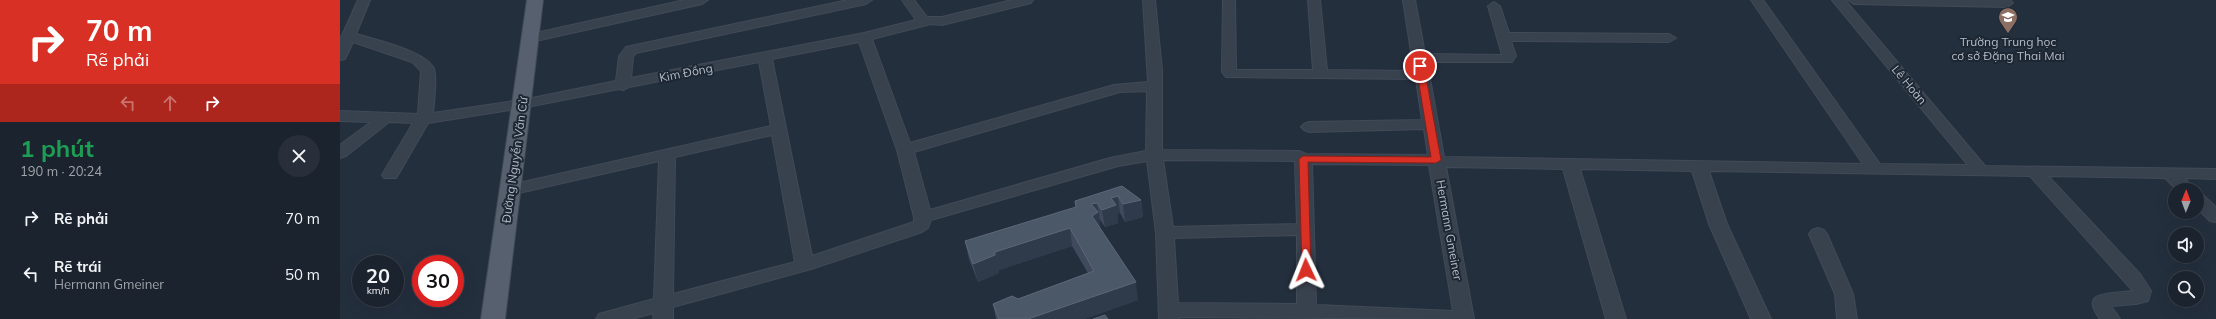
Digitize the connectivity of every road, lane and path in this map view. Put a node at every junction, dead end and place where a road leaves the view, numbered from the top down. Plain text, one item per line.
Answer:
1 (364, 0) edge
2 (534, 0) edge
3 (642, 0) edge
4 (702, 0) edge
5 (866, 0) edge
6 (908, 0) edge
7 (1000, 0) edge
8 (1027, 0) edge
9 (1149, 0) edge
10 (1229, 0) edge
11 (1314, 0) edge
12 (1409, 0) edge
13 (1757, 0) edge
14 (1838, 0) edge
15 (1854, 0) edge
16 (2007, 3) dead end
17 (1494, 6) dead end
18 (976, 9) junction
19 (641, 14) junction
20 (928, 21) junction
21 (349, 36) junction
22 (864, 37) junction
23 (1504, 37) junction
24 (530, 38) junction
25 (1669, 38) dead end
26 (340, 56) edge
27 (765, 57) junction
28 (1419, 58) junction
29 (1320, 74) junction
30 (1421, 75) junction
31 (623, 86) junction
32 (1155, 86) junction
33 (522, 104) junction
34 (340, 116) edge
35 (386, 118) junction
36 (423, 119) junction
37 (1431, 124) junction
38 (1309, 127) dead end
39 (777, 129) junction
40 (905, 150) junction
41 (340, 153) edge
42 (667, 154) junction
43 (1154, 155) junction
44 (1303, 159) junction
45 (1437, 161) junction
46 (1570, 164) junction
47 (1699, 166) junction
48 (1875, 169) junction
49 (1980, 170) junction
50 (2034, 171) junction
51 (2169, 173) junction
52 (2216, 174) edge
53 (390, 175) dead end
54 (2180, 183) edge
55 (510, 190) junction
56 (2204, 206) edge
57 (923, 217) junction
58 (2216, 217) edge
59 (1304, 229) junction
60 (1165, 233) junction
61 (1818, 234) dead end
62 (805, 264) junction
63 (663, 311) edge
64 (1169, 314) edge
65 (1307, 315) edge
66 (493, 319) edge
67 (606, 319) edge
68 (1464, 319) edge
69 (1616, 319) edge
70 (1761, 319) edge
71 (1847, 319) edge
72 (2110, 319) edge

1 - 21 street
2 - 24 main road, Đường Nguyễn Văn Cừ
3 - 19 street
4 - 19 street
5 - 31 street
6 - 20 street
7 - 18 street
8 - 18 street, Kim Đồng
9 - 32 street
10 - 29 street
11 - 29 street
12 - 28 street, Hermann Gmeiner
13 - 48 street
14 - 49 street, Lê Hoàn
15 - 16 street
17 - 23 street
18 - 20 street, Kim Đồng
19 - 24 street
20 - 22 street, Kim Đồng
21 - 26 street
21 - 36 street
22 - 27 street, Kim Đồng
22 - 40 street
23 - 25 street
23 - 28 street
24 - 33 main road, Đường Nguyễn Văn Cừ
27 - 31 street, Kim Đồng
27 - 39 street
28 - 30 street, Hermann Gmeiner
29 - 30 street
30 - 37 street, Hermann Gmeiner
31 - 33 street, Kim Đồng
32 - 40 street
32 - 43 street
33 - 36 street, Kim Đồng
33 - 55 main road, Đường Nguyễn Văn Cừ
34 - 35 street, Kim Đồng
35 - 36 street, Kim Đồng
35 - 41 street
36 - 53 street
37 - 38 street
37 - 45 street, Hermann Gmeiner
39 - 42 street
39 - 62 street
40 - 57 street
42 - 55 street
42 - 63 street
43 - 44 street
43 - 57 street
43 - 60 street
44 - 45 street
44 - 59 street
45 - 46 street
45 - 68 street, Hermann Gmeiner
46 - 47 street
46 - 69 street
47 - 48 street
47 - 70 street
48 - 49 street
49 - 50 street
50 - 51 street
50 - 72 street
51 - 52 street
51 - 54 street
55 - 66 main road, Đường Nguyễn Văn Cừ
56 - 58 street
57 - 62 street
59 - 60 street
59 - 65 street
60 - 64 street
61 - 71 street
62 - 63 street
63 - 67 street
64 - 65 street
65 - 68 street

